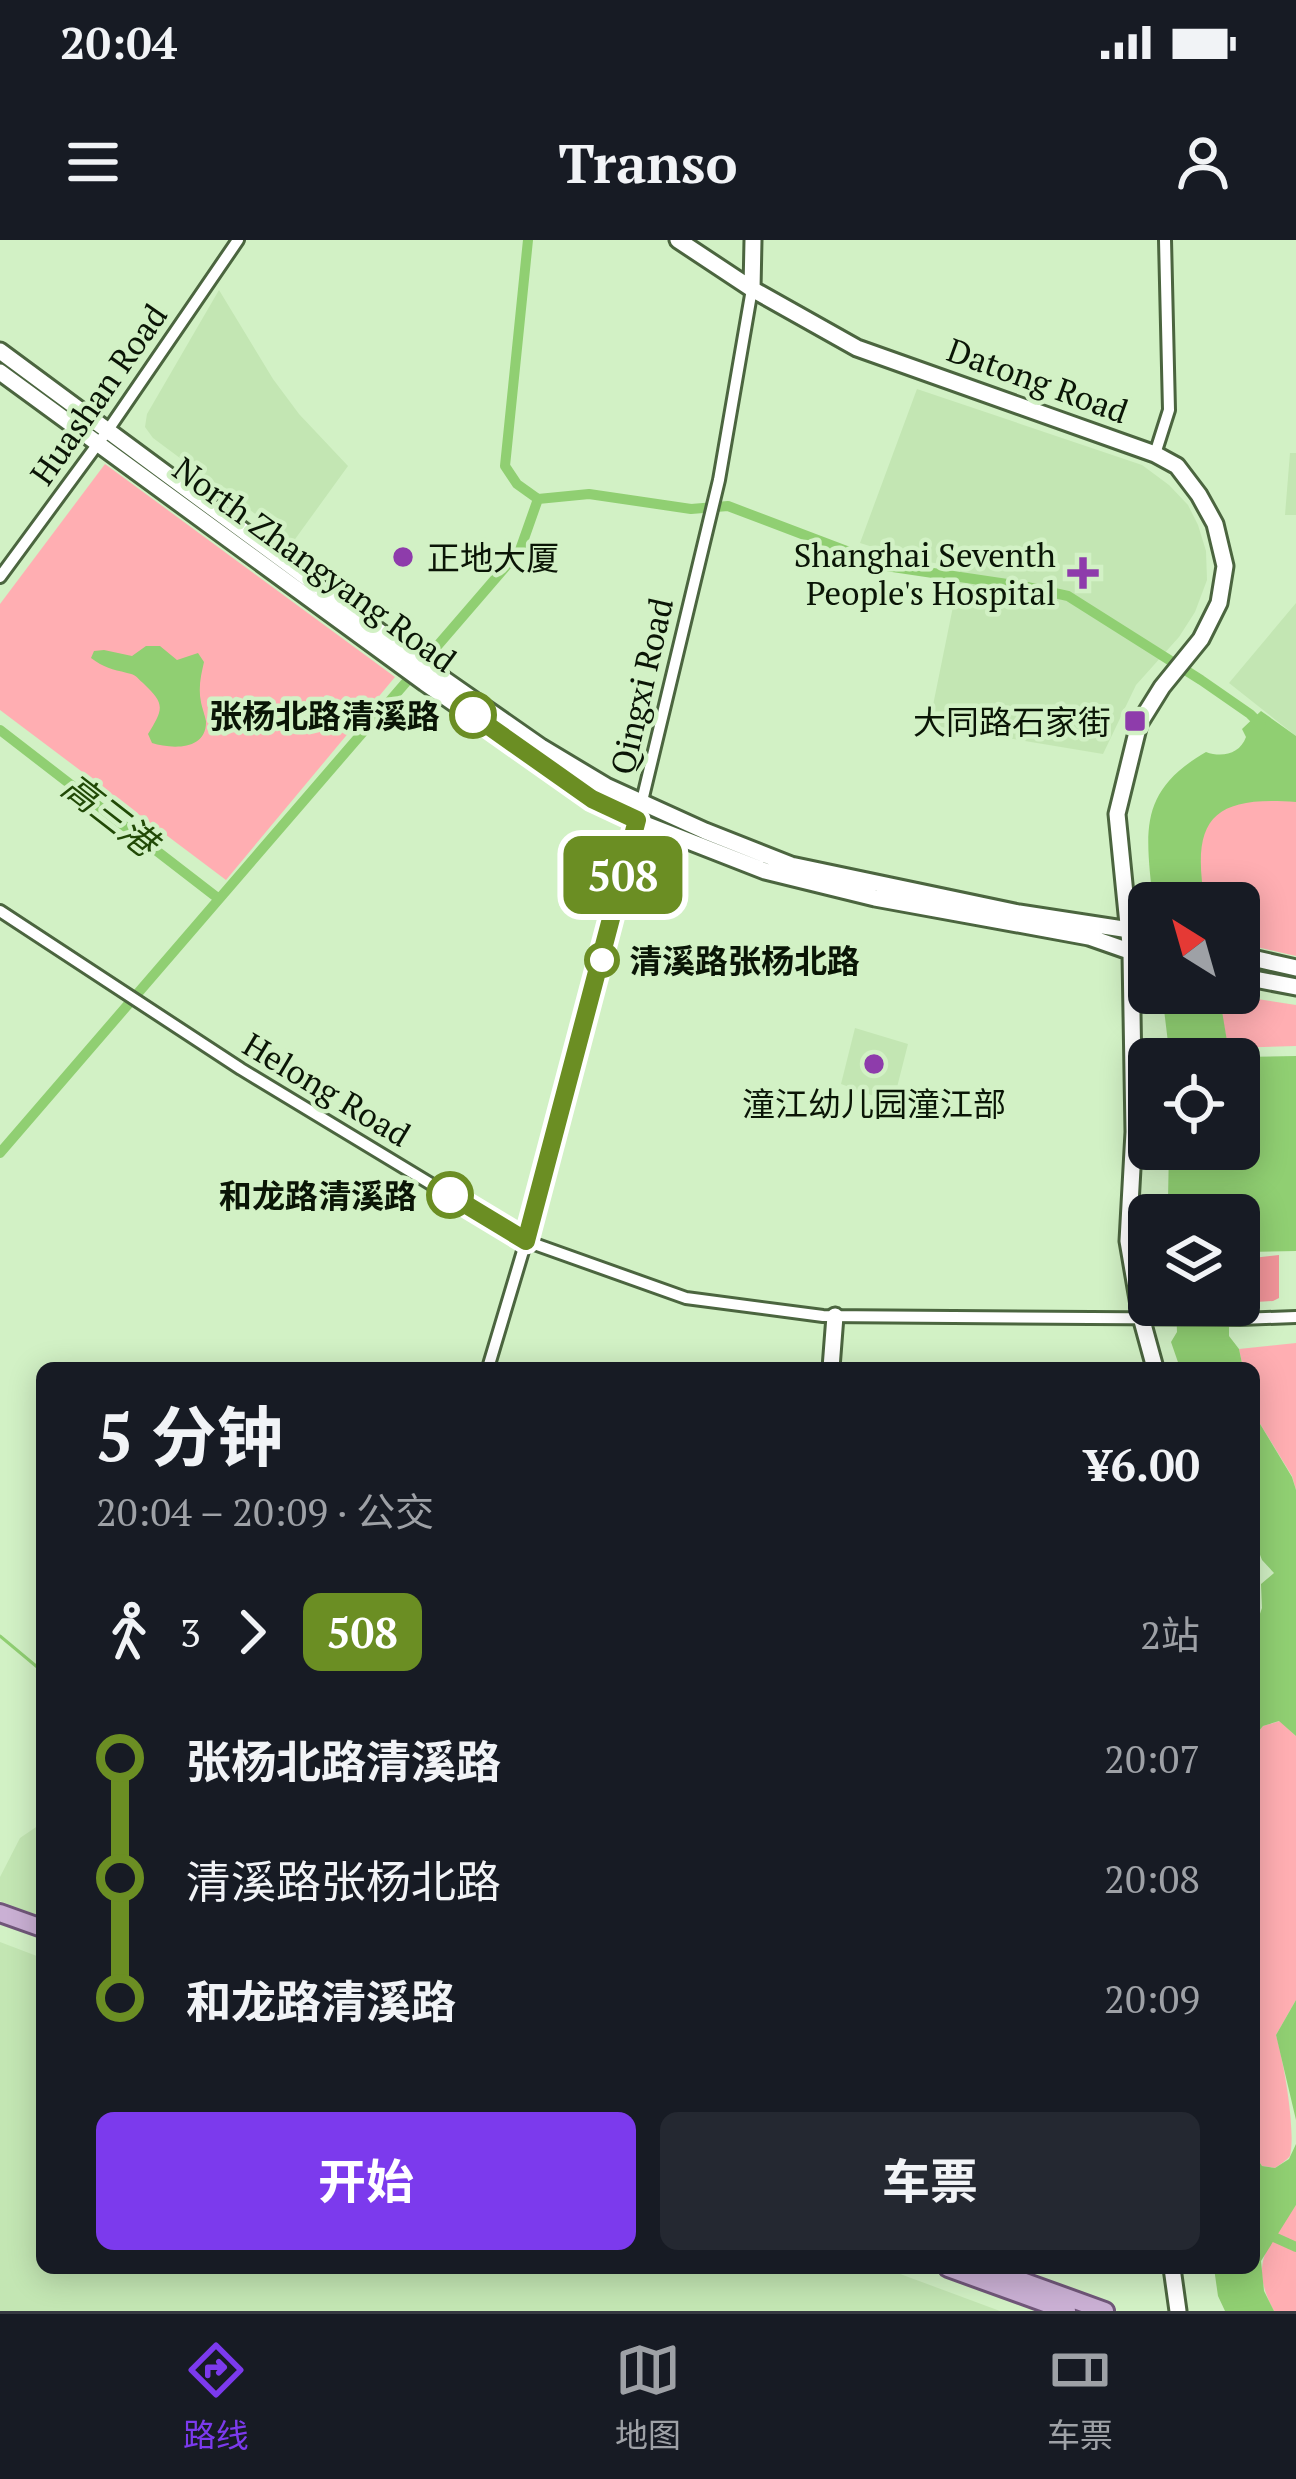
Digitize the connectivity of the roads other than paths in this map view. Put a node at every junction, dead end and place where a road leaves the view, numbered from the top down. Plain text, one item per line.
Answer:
1 (238, 240) edge
2 (678, 240) edge
3 (752, 240) edge
4 (1165, 240) edge
5 (752, 289) junction
6 (0, 351) edge
7 (0, 372) edge
8 (103, 436) junction
9 (1155, 454) junction
10 (0, 578) edge
11 (417, 668) junction
12 (642, 801) junction
13 (637, 820) junction
14 (1128, 910) edge
15 (0, 911) edge
16 (1128, 928) edge
17 (1128, 953) edge
18 (1260, 960) edge
19 (1296, 968) edge
20 (1260, 980) edge
21 (1296, 987) edge
22 (1132, 1014) edge
23 (1131, 1194) edge
24 (526, 1241) junction
25 (836, 1316) junction
26 (1128, 1317) edge
27 (1296, 1317) edge
28 (1260, 1318) edge
29 (1149, 1326) edge
30 (490, 1362) edge
31 (832, 1362) edge
32 (1154, 1362) edge
33 (0, 1913) edge
34 (0, 1924) edge
35 (36, 1926) edge
36 (36, 1937) edge
37 (964, 2274) edge
38 (1003, 2274) edge
39 (1173, 2274) edge
40 (1066, 2311) edge
41 (1105, 2311) edge
42 (1178, 2311) edge

1 - 8 street, Huashan Road
2 - 5 main road, Datong Road
3 - 5 main road
4 - 9 street
5 - 9 main road, Datong Road
5 - 12 street, Qingxi Road
6 - 8 main road, North Zhangyang Road
7 - 8 main road, North Zhangyang Road
8 - 10 street, Huashan Road
8 - 11 main road, North Zhangyang Road
9 - 14 main road, Datong Road
11 - 12 main road, North Zhangyang Road
11 - 13 main road, North Zhangyang Road
12 - 13 street, Qingxi Road
12 - 16 main road, North Zhangyang Road
13 - 17 main road, North Zhangyang Road
13 - 24 street, Qingxi Road
15 - 24 street, Helong Road
18 - 19 main road
20 - 21 main road
22 - 23 main road
24 - 25 street, Helong Road
24 - 30 street, Qingxi Road
25 - 26 street, Helong Road
25 - 31 main road
27 - 28 street, Helong Road
29 - 32 main road
33 - 35 main road
34 - 36 main road
37 - 40 main road
38 - 41 main road
39 - 42 main road

